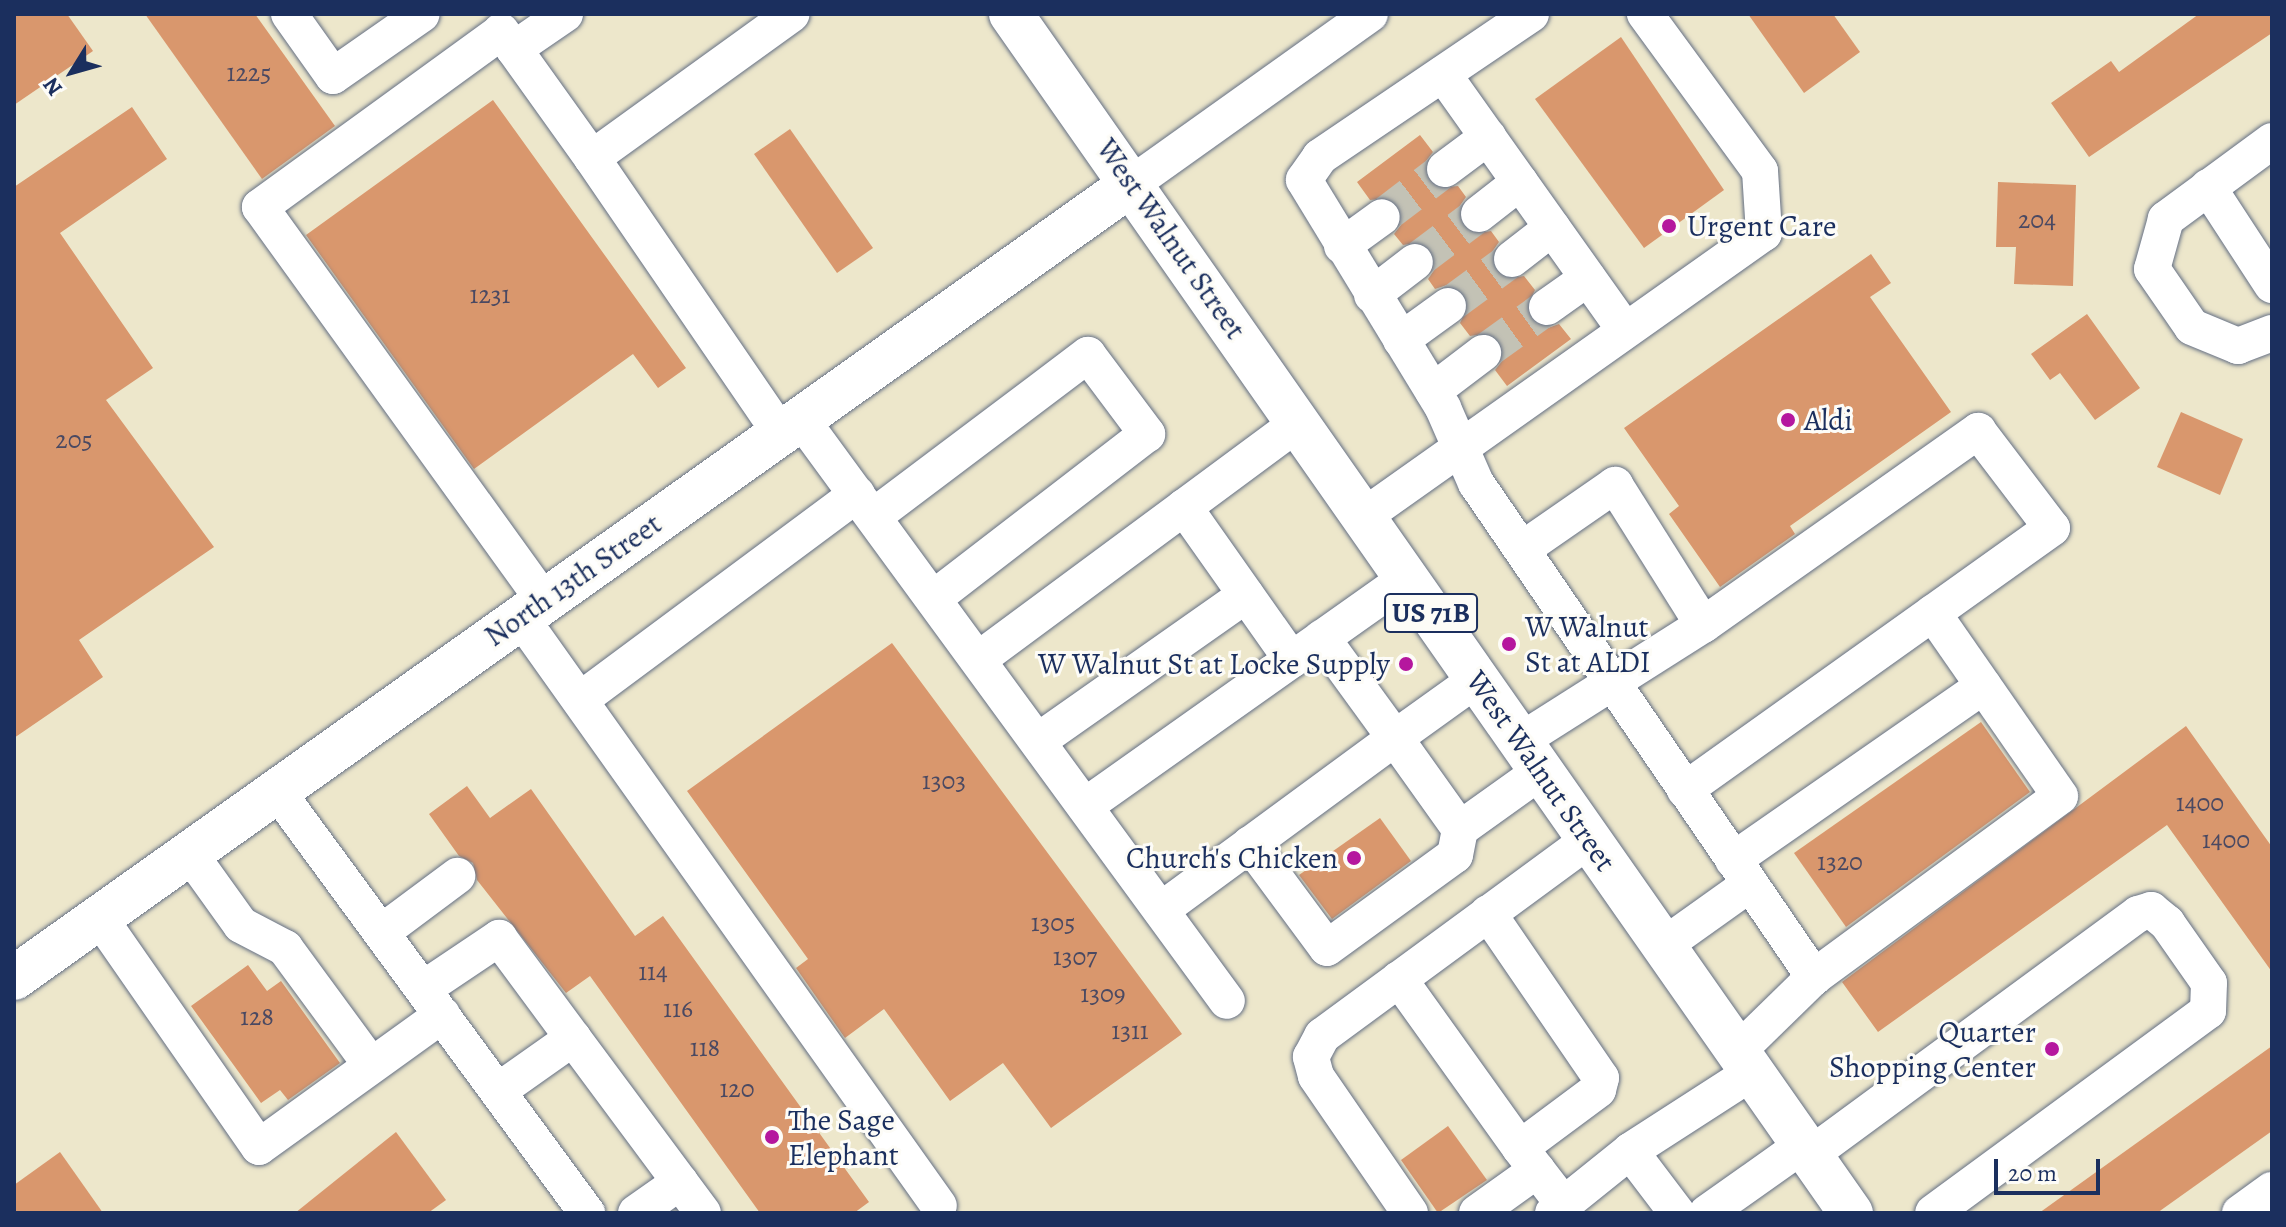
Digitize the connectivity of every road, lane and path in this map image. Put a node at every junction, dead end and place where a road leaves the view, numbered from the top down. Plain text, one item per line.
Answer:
1 (289, 14) edge
2 (422, 14) edge
3 (565, 14) edge
4 (792, 14) edge
5 (1011, 14) edge
6 (1370, 14) edge
7 (1531, 14) edge
8 (1645, 14) edge
9 (501, 32) edge
10 (1443, 74) junction
11 (1488, 137) junction
12 (2272, 141) edge
13 (592, 158) junction
14 (1445, 169) tunnel mouth
15 (1520, 182) junction
16 (1133, 183) junction
17 (2208, 187) junction
18 (1479, 214) tunnel mouth
19 (1382, 217) tunnel mouth
20 (1552, 228) junction
21 (1342, 246) junction
22 (1512, 259) tunnel mouth
23 (1415, 262) tunnel mouth
24 (1588, 278) junction
25 (2272, 285) edge
26 (1372, 295) junction
27 (1448, 306) tunnel mouth
28 (1547, 307) tunnel mouth
29 (1625, 330) junction
30 (2272, 333) edge
31 (1401, 340) junction
32 (1483, 353) tunnel mouth
33 (1433, 391) junction
34 (1299, 422) junction
35 (790, 426) junction
36 (1459, 446) junction
37 (866, 505) junction
38 (1184, 507) junction
39 (1364, 516) junction
40 (1524, 548) junction
41 (1407, 578) junction
42 (1246, 595) junction
43 (934, 598) junction
44 (533, 609) junction
45 (1933, 613) junction
46 (1703, 625) junction
47 (1322, 638) junction
48 (979, 659) junction
49 (1292, 660) junction
50 (1477, 679) junction
51 (1613, 682) junction
52 (1983, 686) junction
53 (580, 700) junction
54 (1395, 738) junction
55 (1038, 741) junction
56 (1531, 756) junction
57 (1685, 790) junction
58 (277, 791) junction
59 (1085, 806) junction
60 (1460, 829) junction
61 (1589, 840) junction
62 (1250, 844) junction
63 (190, 854) junction
64 (1742, 872) junction
65 (457, 876) dead end
66 (1161, 910) junction
67 (1488, 913) junction
68 (99, 917) junction
69 (382, 932) junction
70 (1663, 946) junction
71 (1814, 977) junction
72 (14, 978) edge
73 (1399, 979) junction
74 (1227, 1001) dead end
75 (432, 1002) junction
76 (573, 1038) junction
77 (1744, 1063) junction
78 (371, 1065) junction
79 (498, 1091) junction
80 (1806, 1150) junction
81 (1630, 1151) junction
82 (1529, 1159) junction
83 (680, 1182) junction
84 (2272, 1190) edge
85 (939, 1206) dead end
86 (1558, 1209) edge
87 (587, 1213) edge
88 (636, 1213) edge
89 (703, 1213) edge
90 (1410, 1213) edge
91 (1477, 1213) edge
92 (1677, 1213) edge
93 (1707, 1213) edge
94 (1851, 1213) edge
95 (1933, 1213) edge
96 (2240, 1213) edge

1 - 2 street
3 - 9 street
4 - 13 street
5 - 16 main road, West Walnut Street / US 71B
6 - 16 street
7 - 10 street
8 - 29 street
9 - 13 street
9 - 44 street
10 - 11 street
10 - 21 street
11 - 14 street
11 - 15 street
12 - 17 street
13 - 35 street
15 - 18 street
15 - 20 street
16 - 34 main road, West Walnut Street / US 71B
16 - 35 main road, North 13th Street
17 - 25 street
17 - 30 street
19 - 21 street
20 - 22 street
20 - 24 street
21 - 26 street
23 - 26 street
24 - 28 street
24 - 29 street
26 - 31 street
27 - 31 street
29 - 36 street
31 - 33 street
32 - 33 street
33 - 36 street
34 - 38 street
34 - 39 main road, West Walnut Street / US 71B
35 - 37 street
35 - 44 main road, North 13th Street
36 - 39 street
36 - 40 street
37 - 43 street
37 - 43 street
37 - 53 street
38 - 42 street
38 - 48 street
39 - 41 main road, West Walnut Street / US 71B
40 - 46 street
40 - 51 street
41 - 47 street
41 - 50 main road, West Walnut Street / US 71B
42 - 49 street
42 - 55 street
43 - 48 street
44 - 53 street
44 - 58 main road, North 13th Street
45 - 46 street
45 - 52 street
45 - 57 street
46 - 51 street
47 - 49 street
47 - 54 street
48 - 55 street
49 - 59 street
50 - 54 street
50 - 56 main road, West Walnut Street / US 71B
51 - 56 street
51 - 57 street
52 - 64 street
52 - 71 street
53 - 85 street
54 - 60 street
54 - 62 street
55 - 59 street
56 - 60 street
56 - 61 main road, West Walnut Street / US 71B
57 - 64 street
58 - 63 main road, North 13th Street
58 - 69 street
59 - 66 street
60 - 62 street
61 - 67 street
61 - 70 main road, West Walnut Street / US 71B
62 - 66 street
63 - 68 main road, North 13th Street
63 - 78 street
64 - 70 street
64 - 71 street
65 - 69 street
66 - 74 street
67 - 73 street
67 - 82 street
68 - 72 main road, North 13th Street
68 - 78 street
69 - 75 street
70 - 77 main road, West Walnut Street / US 71B
71 - 77 street
73 - 82 street
73 - 90 street
75 - 76 street
75 - 78 street
75 - 79 street
76 - 79 street
76 - 83 street
77 - 80 main road, West Walnut Street / US 71B
77 - 81 street
79 - 87 street
80 - 93 street
80 - 94 main road, West Walnut Street / US 71B
80 - 95 street
81 - 86 street
81 - 92 street
82 - 86 street
82 - 91 street
83 - 88 street
83 - 89 street
84 - 96 street

